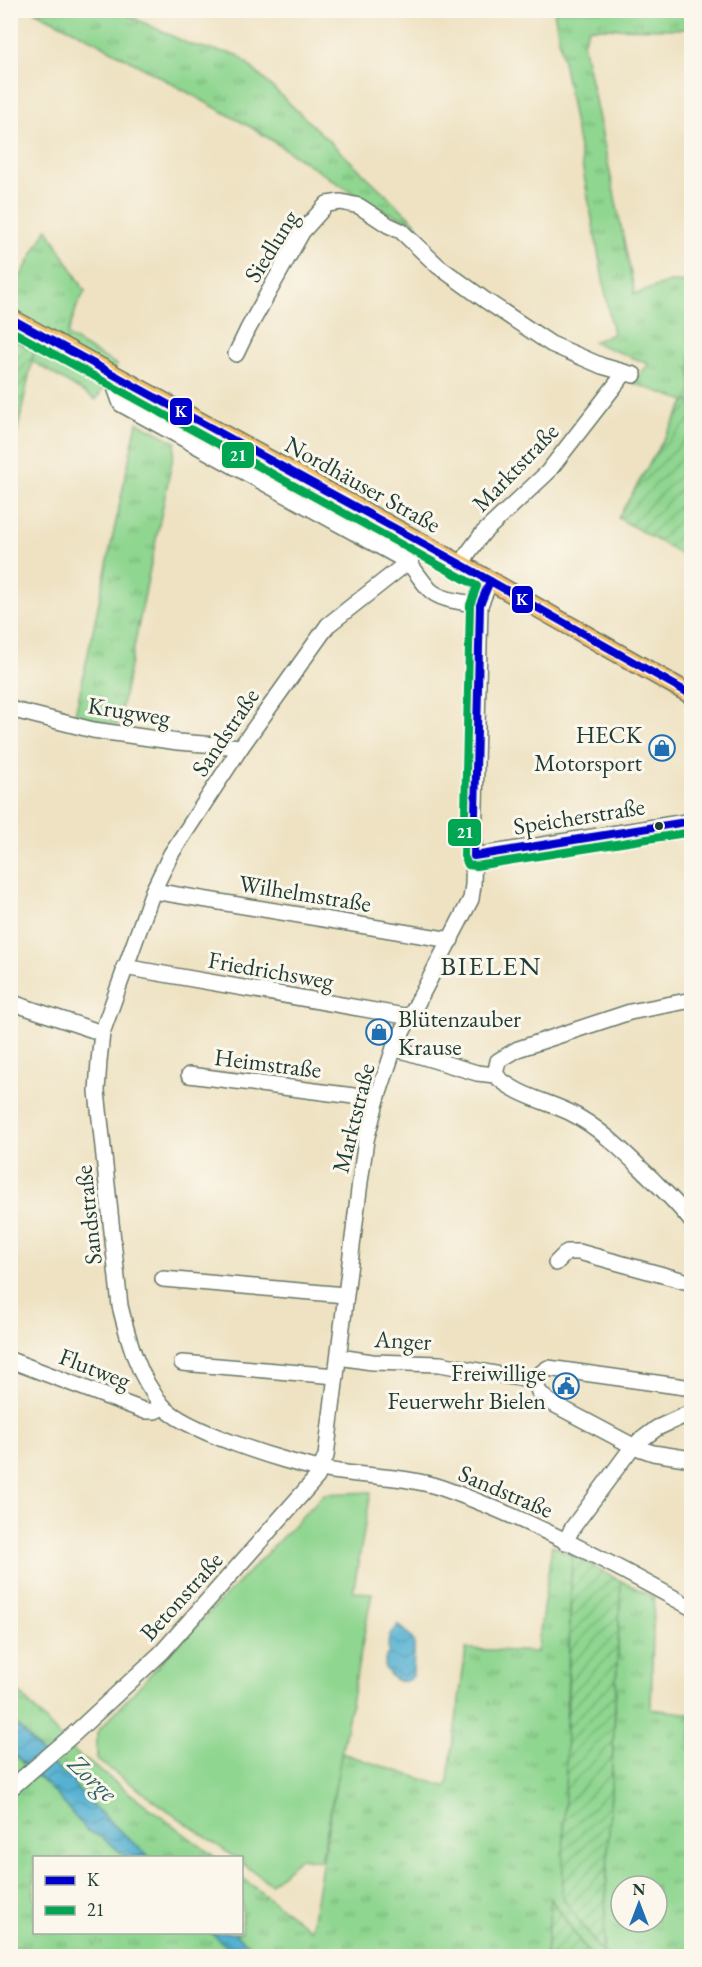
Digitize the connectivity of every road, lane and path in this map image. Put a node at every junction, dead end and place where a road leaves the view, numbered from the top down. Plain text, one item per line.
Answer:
1 (10, 318) edge
2 (236, 354) dead end
3 (110, 373) junction
4 (629, 375) joint
5 (422, 544) junction
6 (408, 562) junction
7 (462, 565) junction
8 (490, 581) junction
9 (480, 605) junction
10 (692, 695) edge
11 (10, 709) edge
12 (241, 747) junction
13 (692, 820) edge
14 (474, 856) junction
15 (153, 891) junction
16 (451, 940) junction
17 (124, 967) junction
18 (692, 1000) edge
19 (10, 1002) edge
20 (410, 1017) junction
21 (102, 1033) junction
22 (394, 1048) junction
23 (495, 1075) junction
24 (189, 1076) dead end
25 (377, 1099) junction
26 (692, 1222) edge
27 (556, 1263) dead end
28 (163, 1279) dead end
29 (692, 1283) edge
30 (345, 1295) junction
31 (339, 1357) junction
32 (10, 1360) edge
33 (182, 1363) dead end
34 (336, 1376) junction
35 (535, 1381) junction
36 (692, 1388) edge
37 (163, 1407) junction
38 (692, 1412) edge
39 (633, 1446) junction
40 (692, 1459) edge
41 (321, 1469) junction
42 (565, 1542) junction
43 (692, 1608) edge
44 (10, 1789) edge

1 - 3 main road, Nordhäuser Straße
2 - 4 street, Siedlung
3 - 5 main road, Nordhäuser Straße
3 - 6 street
4 - 7 street, Marktstraße
5 - 6 street, Sandstraße
5 - 7 main road, Nordhäuser Straße
6 - 9 street
6 - 12 street, Sandstraße
7 - 8 main road, Nordhäuser Straße
8 - 9 street, Marktstraße
8 - 10 main road, Nordhäuser Straße
9 - 14 street, Marktstraße
11 - 12 street, Krugweg
12 - 15 street, Sandstraße
13 - 14 street, Speicherstraße
14 - 16 street, Marktstraße
15 - 16 street, Wilhelmstraße
15 - 17 street, Sandstraße
16 - 20 street, Marktstraße
17 - 20 street, Friedrichsweg
17 - 21 street, Sandstraße
18 - 23 street
19 - 21 street
20 - 22 street, Marktstraße
21 - 37 street, Sandstraße
22 - 23 street
22 - 25 street, Marktstraße
23 - 26 street
24 - 25 street, Heimstraße
25 - 30 street, Marktstraße
27 - 29 street
28 - 30 street
30 - 31 street, Marktstraße
31 - 34 street, Marktstraße
31 - 35 street, Anger
32 - 37 street, Flutweg
33 - 34 street
34 - 41 street, Marktstraße
35 - 36 street
35 - 39 street
37 - 41 street, Sandstraße
38 - 39 street
39 - 40 street
39 - 42 street
41 - 42 street, Sandstraße
41 - 44 street, Betonstraße
42 - 43 street, Sandstraße

